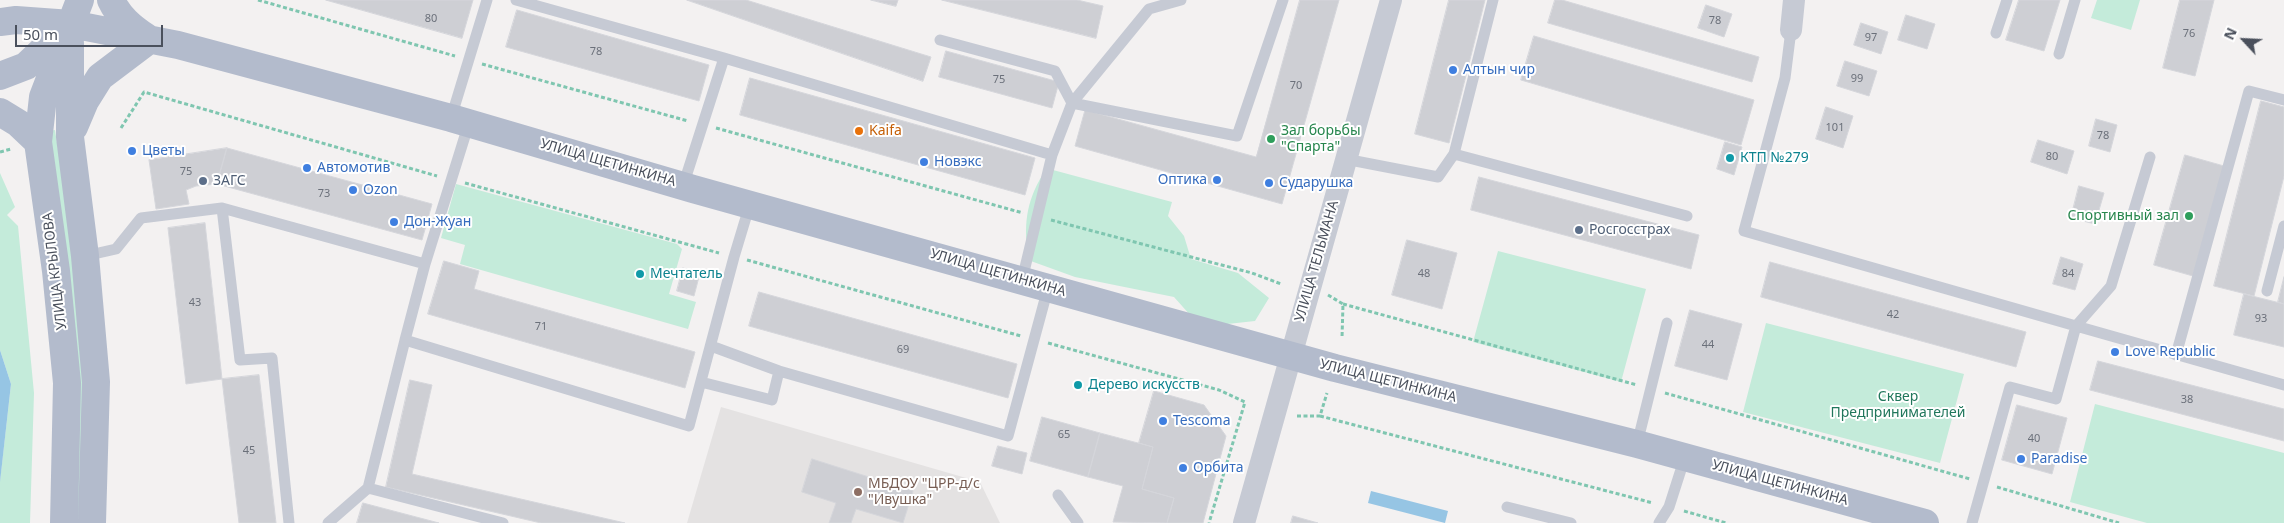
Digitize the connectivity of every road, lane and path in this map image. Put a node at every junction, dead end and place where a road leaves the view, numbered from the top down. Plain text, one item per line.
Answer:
1 (111, 0) edge
2 (258, 0) edge
3 (487, 0) edge
4 (516, 0) edge
5 (1181, 0) edge
6 (1283, 0) edge
7 (1391, 0) edge
8 (1493, 0) edge
9 (1794, 0) edge
10 (2007, 0) edge
11 (2075, 0) edge
12 (75, 12) edge
13 (0, 22) edge
14 (1791, 30) joint
15 (1996, 33) dead end
16 (149, 40) junction
17 (940, 40) dead end
18 (2059, 54) dead end
19 (724, 58) junction
20 (468, 59) junction
21 (0, 76) edge
22 (2284, 100) edge
23 (1072, 103) junction
24 (0, 112) edge
25 (460, 121) junction
26 (702, 124) junction
27 (121, 128) dead end
28 (70, 137) junction
29 (38, 142) junction
30 (1454, 154) junction
31 (1052, 155) junction
32 (2150, 157) dead end
33 (1346, 159) junction
34 (451, 180) junction
35 (683, 186) junction
36 (750, 204) junction
37 (222, 208) junction
38 (1687, 216) dead end
39 (1038, 217) junction
40 (2284, 226) edge
41 (85, 256) junction
42 (734, 257) junction
43 (425, 264) junction
44 (1022, 280) junction
45 (1282, 284) dead end
46 (1048, 288) junction
47 (2267, 290) dead end
48 (1327, 295) dead end
49 (1343, 304) junction
50 (1667, 323) dead end
51 (2076, 326) junction
52 (1342, 338) dead end
53 (405, 340) junction
54 (1035, 340) junction
55 (711, 346) junction
56 (2176, 355) junction
57 (1291, 356) junction
58 (780, 371) junction
59 (701, 382) junction
60 (2284, 385) edge
61 (1650, 389) junction
62 (1327, 393) dead end
63 (1297, 416) dead end
64 (1320, 416) junction
65 (1637, 444) junction
66 (1685, 457) junction
67 (1983, 483) junction
68 (368, 488) junction
69 (1058, 495) dead end
70 (1507, 507) dead end
71 (1669, 507) junction
72 (64, 523) edge
73 (92, 523) edge
74 (289, 523) edge
75 (328, 523) edge
76 (503, 523) edge
77 (1078, 523) edge
78 (1209, 523) edge
79 (1244, 523) edge
80 (1571, 523) edge
81 (1659, 523) edge
82 (1726, 523) edge
83 (1925, 523) edge
84 (1972, 523) edge
85 (2119, 523) edge

1 - 16 main road
2 - 20 path
3 - 20 lane
4 - 19 lane
5 - 23 lane
6 - 23 lane
7 - 33 street, УЛИЦА ТЕЛЬМАНА
8 - 30 lane
9 - 14 street
10 - 15 lane
11 - 18 lane
12 - 13 main road, УЛИЦА ЩЕТИНКИНА
12 - 16 main road, УЛИЦА ЩЕТИНКИНА
12 - 21 main road
12 - 28 main road
12 - 29 main road, УЛИЦА КРЫЛОВА
14 - 51 lane
16 - 25 main road, УЛИЦА ЩЕТИНКИНА
16 - 28 main road
17 - 23 lane
19 - 26 lane
19 - 31 lane
20 - 25 lane
20 - 26 path
22 - 56 lane
23 - 31 lane
24 - 29 main road
25 - 34 lane
25 - 35 main road, УЛИЦА ЩЕТИНКИНА
26 - 35 lane
26 - 39 path
27 - 34 path
28 - 41 main road
29 - 72 main road, УЛИЦА КРЫЛОВА
30 - 33 lane
30 - 38 lane
31 - 39 lane
32 - 51 lane
33 - 57 street, УЛИЦА ТЕЛЬМАНА
34 - 42 path
34 - 43 lane
35 - 36 main road, УЛИЦА ЩЕТИНКИНА
36 - 42 lane
36 - 44 main road, УЛИЦА ЩЕТИНКИНА
37 - 41 lane
37 - 43 lane
37 - 74 lane
39 - 44 lane
39 - 45 path
40 - 47 lane
41 - 73 main road
42 - 54 path
42 - 55 lane
43 - 53 lane
44 - 46 main road, УЛИЦА ЩЕТИНКИНА
46 - 54 lane
46 - 57 main road, УЛИЦА ЩЕТИНКИНА
48 - 49 path
49 - 52 path
49 - 61 path
50 - 61 lane
51 - 56 lane
51 - 67 lane
53 - 59 lane
53 - 68 lane
54 - 58 lane
54 - 78 path
55 - 58 lane
55 - 59 lane
56 - 60 lane
57 - 65 main road, УЛИЦА ЩЕТИНКИНА
57 - 79 street, УЛИЦА ТЕЛЬМАНА
58 - 59 lane
61 - 65 lane
61 - 67 path
62 - 64 path
63 - 64 path
64 - 71 path
65 - 66 main road, УЛИЦА ЩЕТИНКИНА
66 - 71 lane
66 - 83 main road, УЛИЦА ЩЕТИНКИНА
67 - 84 lane
67 - 85 path
68 - 75 lane
68 - 76 lane
69 - 77 lane
70 - 80 lane
71 - 81 lane
71 - 82 path

